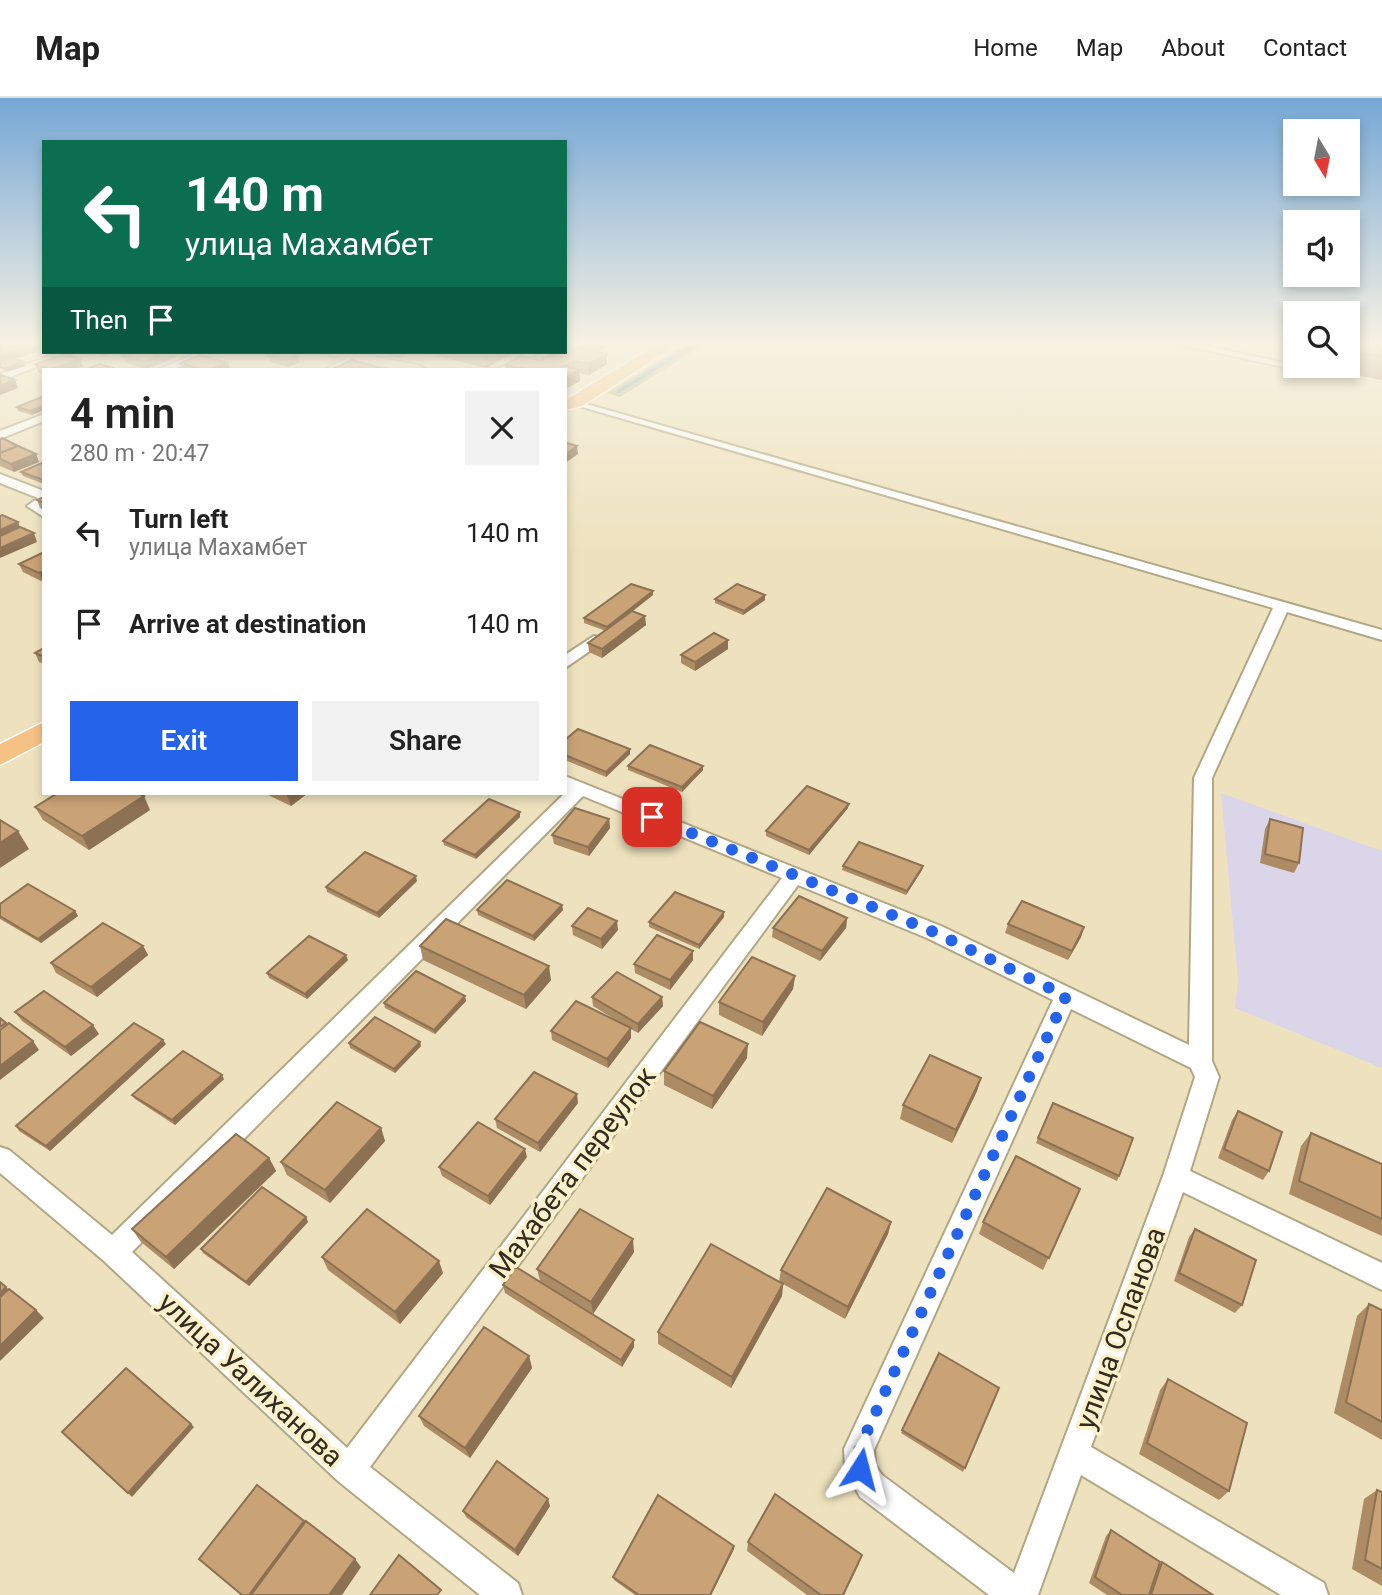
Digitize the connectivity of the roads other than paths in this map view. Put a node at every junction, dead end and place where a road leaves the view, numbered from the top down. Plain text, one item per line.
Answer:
1 (602, 412) edge
2 (42, 418) edge
3 (0, 435) edge
4 (0, 478) edge
5 (41, 504) edge
6 (1282, 606) junction
7 (1382, 635) edge
8 (594, 641) edge
9 (567, 661) edge
10 (42, 712) edge
11 (42, 731) edge
12 (0, 737) edge
13 (0, 757) edge
14 (573, 785) edge
15 (563, 795) edge
16 (794, 875) junction
17 (1066, 996) junction
18 (1200, 1061) junction
19 (0, 1158) edge
20 (1176, 1176) junction
21 (113, 1252) junction
22 (1382, 1277) edge
23 (1074, 1454) junction
24 (349, 1470) junction
25 (506, 1595) edge
26 (1016, 1595) edge
27 (1022, 1595) edge
28 (1311, 1595) edge

1 - 6 street
2 - 3 street
4 - 5 street
6 - 7 street
6 - 18 street, улица Оспанова
8 - 9 street
10 - 12 main road
11 - 13 main road
14 - 16 street
15 - 21 street
16 - 17 street
16 - 24 street, Махабета переулок
17 - 18 street
17 - 26 street
18 - 20 street, улица Оспанова
19 - 21 street, улица Уалиханова
20 - 22 street
20 - 23 street, улица Оспанова
21 - 24 street, улица Уалиханова
23 - 27 street, улица Оспанова
23 - 28 street
24 - 25 street, улица Уалиханова

